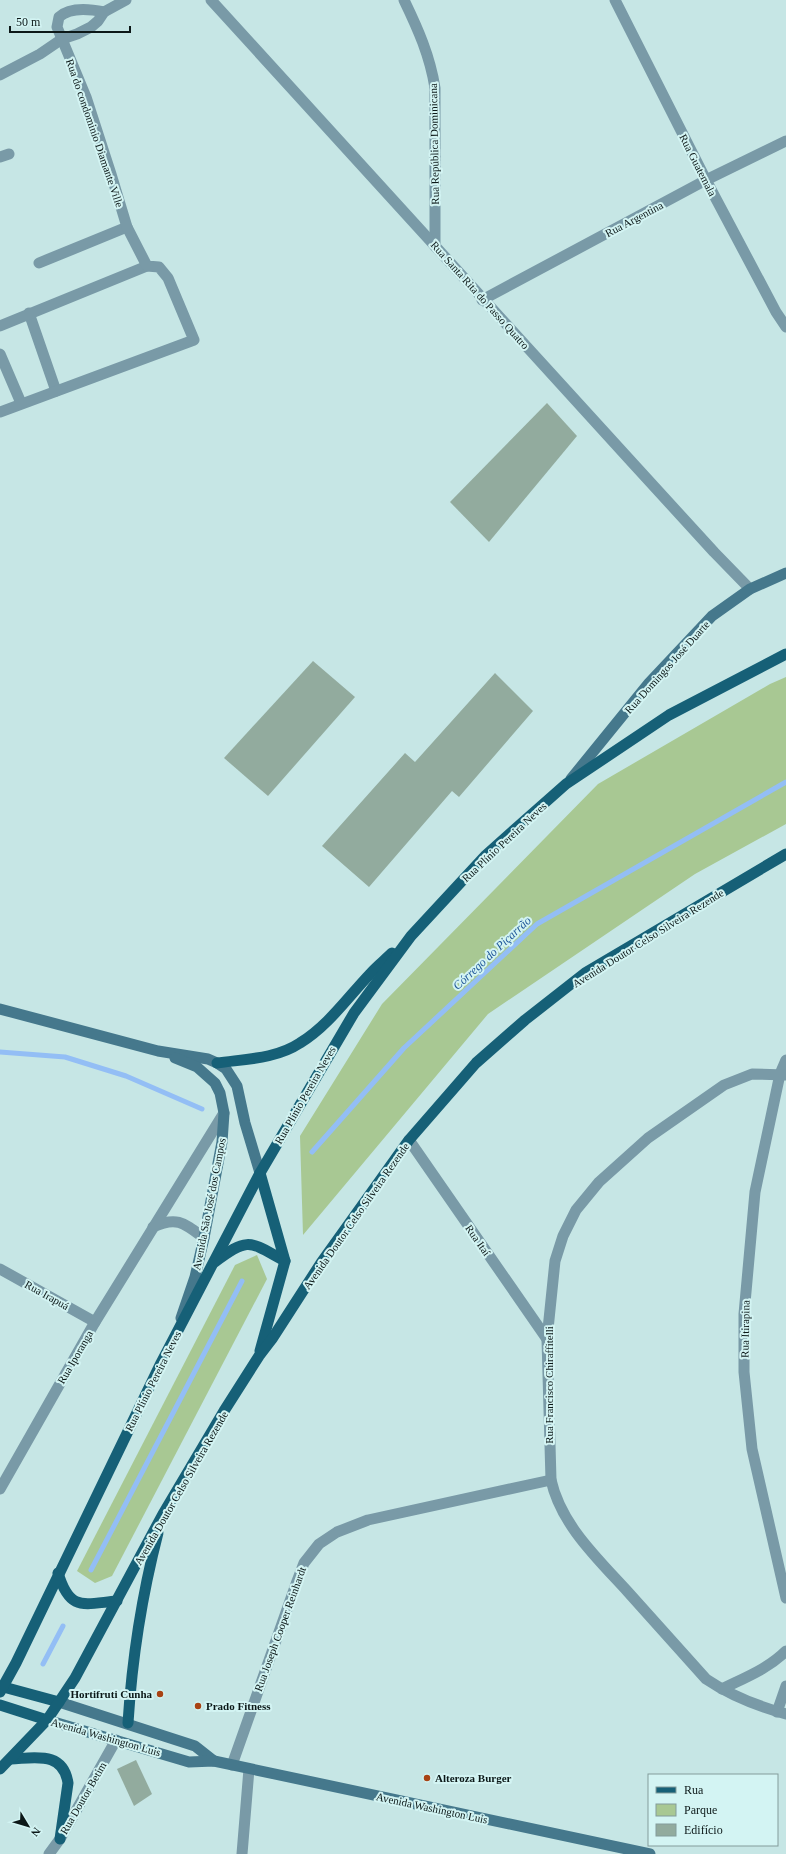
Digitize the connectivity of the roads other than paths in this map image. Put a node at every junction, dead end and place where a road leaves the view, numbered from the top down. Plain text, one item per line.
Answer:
1 (126, 0) edge
2 (210, 0) edge
3 (404, 0) edge
4 (615, 0) edge
5 (104, 12) junction
6 (62, 39) junction
7 (0, 75) edge
8 (786, 141) edge
9 (706, 180) junction
10 (127, 227) junction
11 (436, 246) junction
12 (39, 263) dead end
13 (147, 266) junction
14 (482, 300) junction
15 (781, 310) edge
16 (29, 313) junction
17 (0, 326) edge
18 (786, 327) edge
19 (0, 354) edge
20 (56, 391) junction
21 (21, 403) junction
22 (0, 412) edge
23 (786, 572) edge
24 (750, 589) junction
25 (786, 654) edge
26 (566, 784) junction
27 (786, 854) edge
28 (411, 936) junction
29 (0, 1009) edge
30 (158, 1051) junction
31 (786, 1060) edge
32 (217, 1063) junction
33 (783, 1075) edge
34 (224, 1113) junction
35 (409, 1140) junction
36 (260, 1173) junction
37 (153, 1227) junction
38 (204, 1238) junction
39 (285, 1261) junction
40 (212, 1265) junction
41 (0, 1269) edge
42 (95, 1322) junction
43 (547, 1339) junction
44 (173, 1340) junction
45 (259, 1356) junction
46 (551, 1480) junction
47 (0, 1489) edge
48 (163, 1514) junction
49 (58, 1573) junction
50 (786, 1598) edge
51 (117, 1602) junction
52 (786, 1651) edge
53 (786, 1686) edge
54 (1, 1688) edge
55 (722, 1689) junction
56 (60, 1702) junction
57 (0, 1705) edge
58 (782, 1713) edge
59 (47, 1720) junction
60 (128, 1723) junction
61 (116, 1740) junction
62 (11, 1759) junction
63 (214, 1761) junction
64 (232, 1765) junction
65 (0, 1769) edge
66 (248, 1769) junction
67 (60, 1839) junction
68 (49, 1854) edge
69 (242, 1854) edge
70 (650, 1854) edge

1 - 5 street
2 - 11 street, Rua Santa Rita do Passo Quatro
3 - 11 street, Rua República Dominicana
4 - 9 street, Rua Guatemala
5 - 6 street
5 - 6 street, Rua do condominio Diamante Ville
6 - 7 street
6 - 10 street, Rua do condominio Diamante Ville
8 - 9 street, Rua Argentina
9 - 14 street, Rua Argentina
9 - 15 street, Rua Guatemala
10 - 12 street
10 - 13 street, Rua do condominio Diamante Ville
11 - 14 street, Rua Santa Rita do Passo Quatro
13 - 16 street
13 - 20 street
14 - 24 street, Rua Santa Rita do Passo Quatro
15 - 18 street, Rua Guatemala
16 - 17 street
16 - 20 street
19 - 21 street
20 - 21 street
21 - 22 street
23 - 24 main road, Rua Domingos José Duarte
24 - 26 main road, Rua Domingos José Duarte
25 - 26 main road, Rua Plínio Pereira Neves
26 - 28 main road, Rua Plínio Pereira Neves
27 - 35 main road, Avenida Doutor Celso Silveira Rezende
28 - 32 main road
28 - 36 main road, Rua Plínio Pereira Neves
29 - 30 main road, Avenida São José dos Campos
30 - 32 main road, Avenida São José dos Campos
30 - 34 main road, Avenida São José dos Campos
31 - 33 street, Rua Itirapina
32 - 36 main road, Avenida São José dos Campos
33 - 43 street, Rua Francisco Chiraffitelli
33 - 50 street, Rua Itirapina
34 - 37 street, Rua Iporanga
34 - 38 main road, Avenida São José dos Campos
35 - 43 street, Rua Itaí
35 - 45 main road, Avenida Doutor Celso Silveira Rezende
36 - 39 main road
36 - 40 main road, Rua Plínio Pereira Neves
37 - 38 street
37 - 42 street, Rua Iporanga
38 - 44 main road, Avenida São José dos Campos
39 - 40 main road
39 - 45 main road
40 - 44 main road, Rua Plínio Pereira Neves
41 - 42 street, Rua Irapuá
42 - 47 street, Rua Iporanga
43 - 46 street, Rua Francisco Chiraffitelli
44 - 49 main road, Rua Plínio Pereira Neves
45 - 48 main road, Avenida Doutor Celso Silveira Rezende
46 - 55 street, Rua Francisco Chiraffitelli
46 - 64 street, Rua Joseph Cooper Reinhardt
48 - 51 main road, Avenida Doutor Celso Silveira Rezende
48 - 60 main road
49 - 51 main road
49 - 54 main road, Rua Plínio Pereira Neves
51 - 56 main road, Avenida Doutor Celso Silveira Rezende
52 - 55 street
53 - 58 street
54 - 56 main road, Avenida Washington Luis
55 - 58 street, Rua Francisco Chiraffitelli
56 - 59 main road, Avenida Doutor Celso Silveira Rezende
56 - 60 main road, Avenida Washington Luis
57 - 59 main road, Avenida Washington Luis
59 - 61 main road, Avenida Washington Luis
59 - 62 main road, Avenida Doutor Celso Silveira Rezende
60 - 63 main road, Avenida Washington Luis
61 - 63 main road, Avenida Washington Luis
61 - 67 street, Rua Doutor Betim
62 - 65 main road, Avenida Doutor Celso Silveira Rezende
62 - 67 main road
63 - 64 main road, Avenida Washington Luis
64 - 66 main road, Avenida Washington Luis
66 - 69 street
66 - 70 main road, Avenida Washington Luis
67 - 68 street, Rua Doutor Betim

